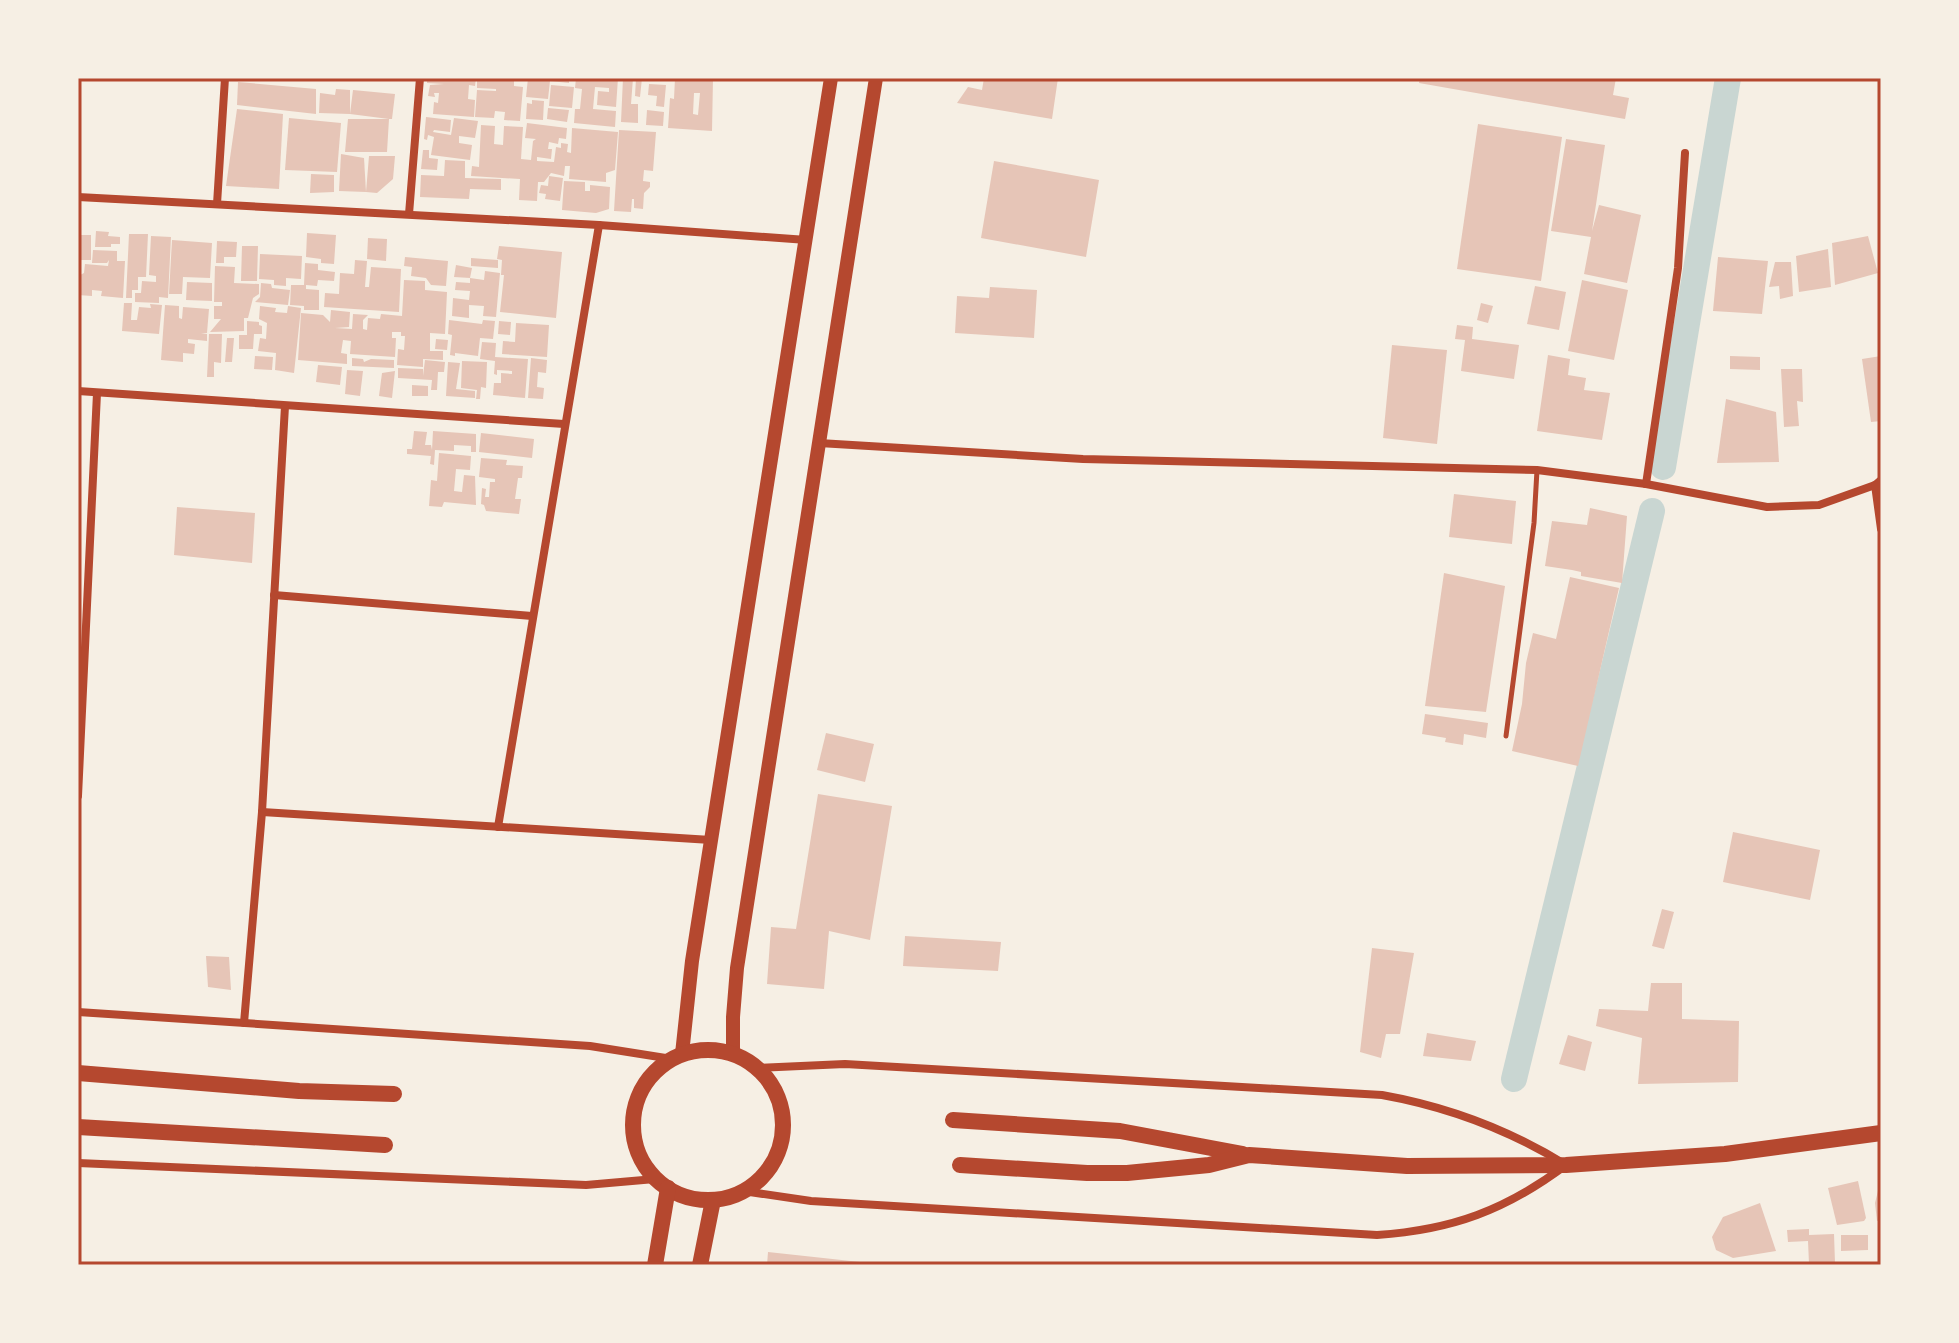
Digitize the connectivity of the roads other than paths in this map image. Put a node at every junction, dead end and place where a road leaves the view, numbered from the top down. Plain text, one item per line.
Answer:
1 (225, 78) edge
2 (420, 78) edge
3 (831, 78) edge
4 (876, 78) edge
5 (1685, 153) dead end
6 (78, 197) edge
7 (217, 204) junction
8 (409, 214) junction
9 (599, 225) junction
10 (808, 240) junction
11 (78, 391) edge
12 (97, 393) junction
13 (285, 406) junction
14 (564, 424) junction
15 (819, 443) junction
16 (1537, 470) junction
17 (1878, 483) edge
18 (1646, 484) junction
19 (1881, 529) edge
20 (274, 595) junction
21 (532, 616) junction
22 (1506, 736) dead end
23 (78, 796) edge
24 (262, 812) junction
25 (498, 827) junction
26 (711, 840) junction
27 (78, 1012) edge
28 (244, 1023) junction
29 (733, 1054) junction
30 (677, 1056) junction
31 (757, 1068) junction
32 (78, 1073) edge
33 (394, 1094) dead end
34 (953, 1120) dead end
35 (78, 1127) edge
36 (1881, 1133) edge
37 (385, 1145) dead end
38 (1249, 1155) junction
39 (78, 1163) edge
40 (960, 1165) dead end
41 (1566, 1165) junction
42 (662, 1183) junction
43 (743, 1191) junction
44 (713, 1200) junction
45 (655, 1265) edge
46 (700, 1265) edge

1 - 7 street
2 - 8 street
3 - 10 street
4 - 15 street
5 - 18 street
6 - 7 street
7 - 8 street
8 - 9 street
9 - 10 street
9 - 14 street
10 - 26 street
11 - 12 street
12 - 13 street
12 - 23 street
13 - 14 street
13 - 20 street
14 - 21 street
15 - 16 street
15 - 29 street
16 - 18 street
16 - 22 lane
17 - 18 street
17 - 19 street
20 - 21 street
20 - 24 street
21 - 25 street
24 - 25 street
24 - 28 street
25 - 26 street
26 - 30 street
27 - 28 street
28 - 30 street
29 - 30 main road
29 - 31 main road
30 - 42 main road
31 - 41 street
31 - 43 main road
32 - 33 main road
34 - 38 main road
35 - 37 main road
36 - 41 main road
38 - 40 main road
38 - 41 main road
39 - 42 street
41 - 43 street
42 - 44 main road
42 - 45 main road
43 - 44 main road
44 - 46 main road

